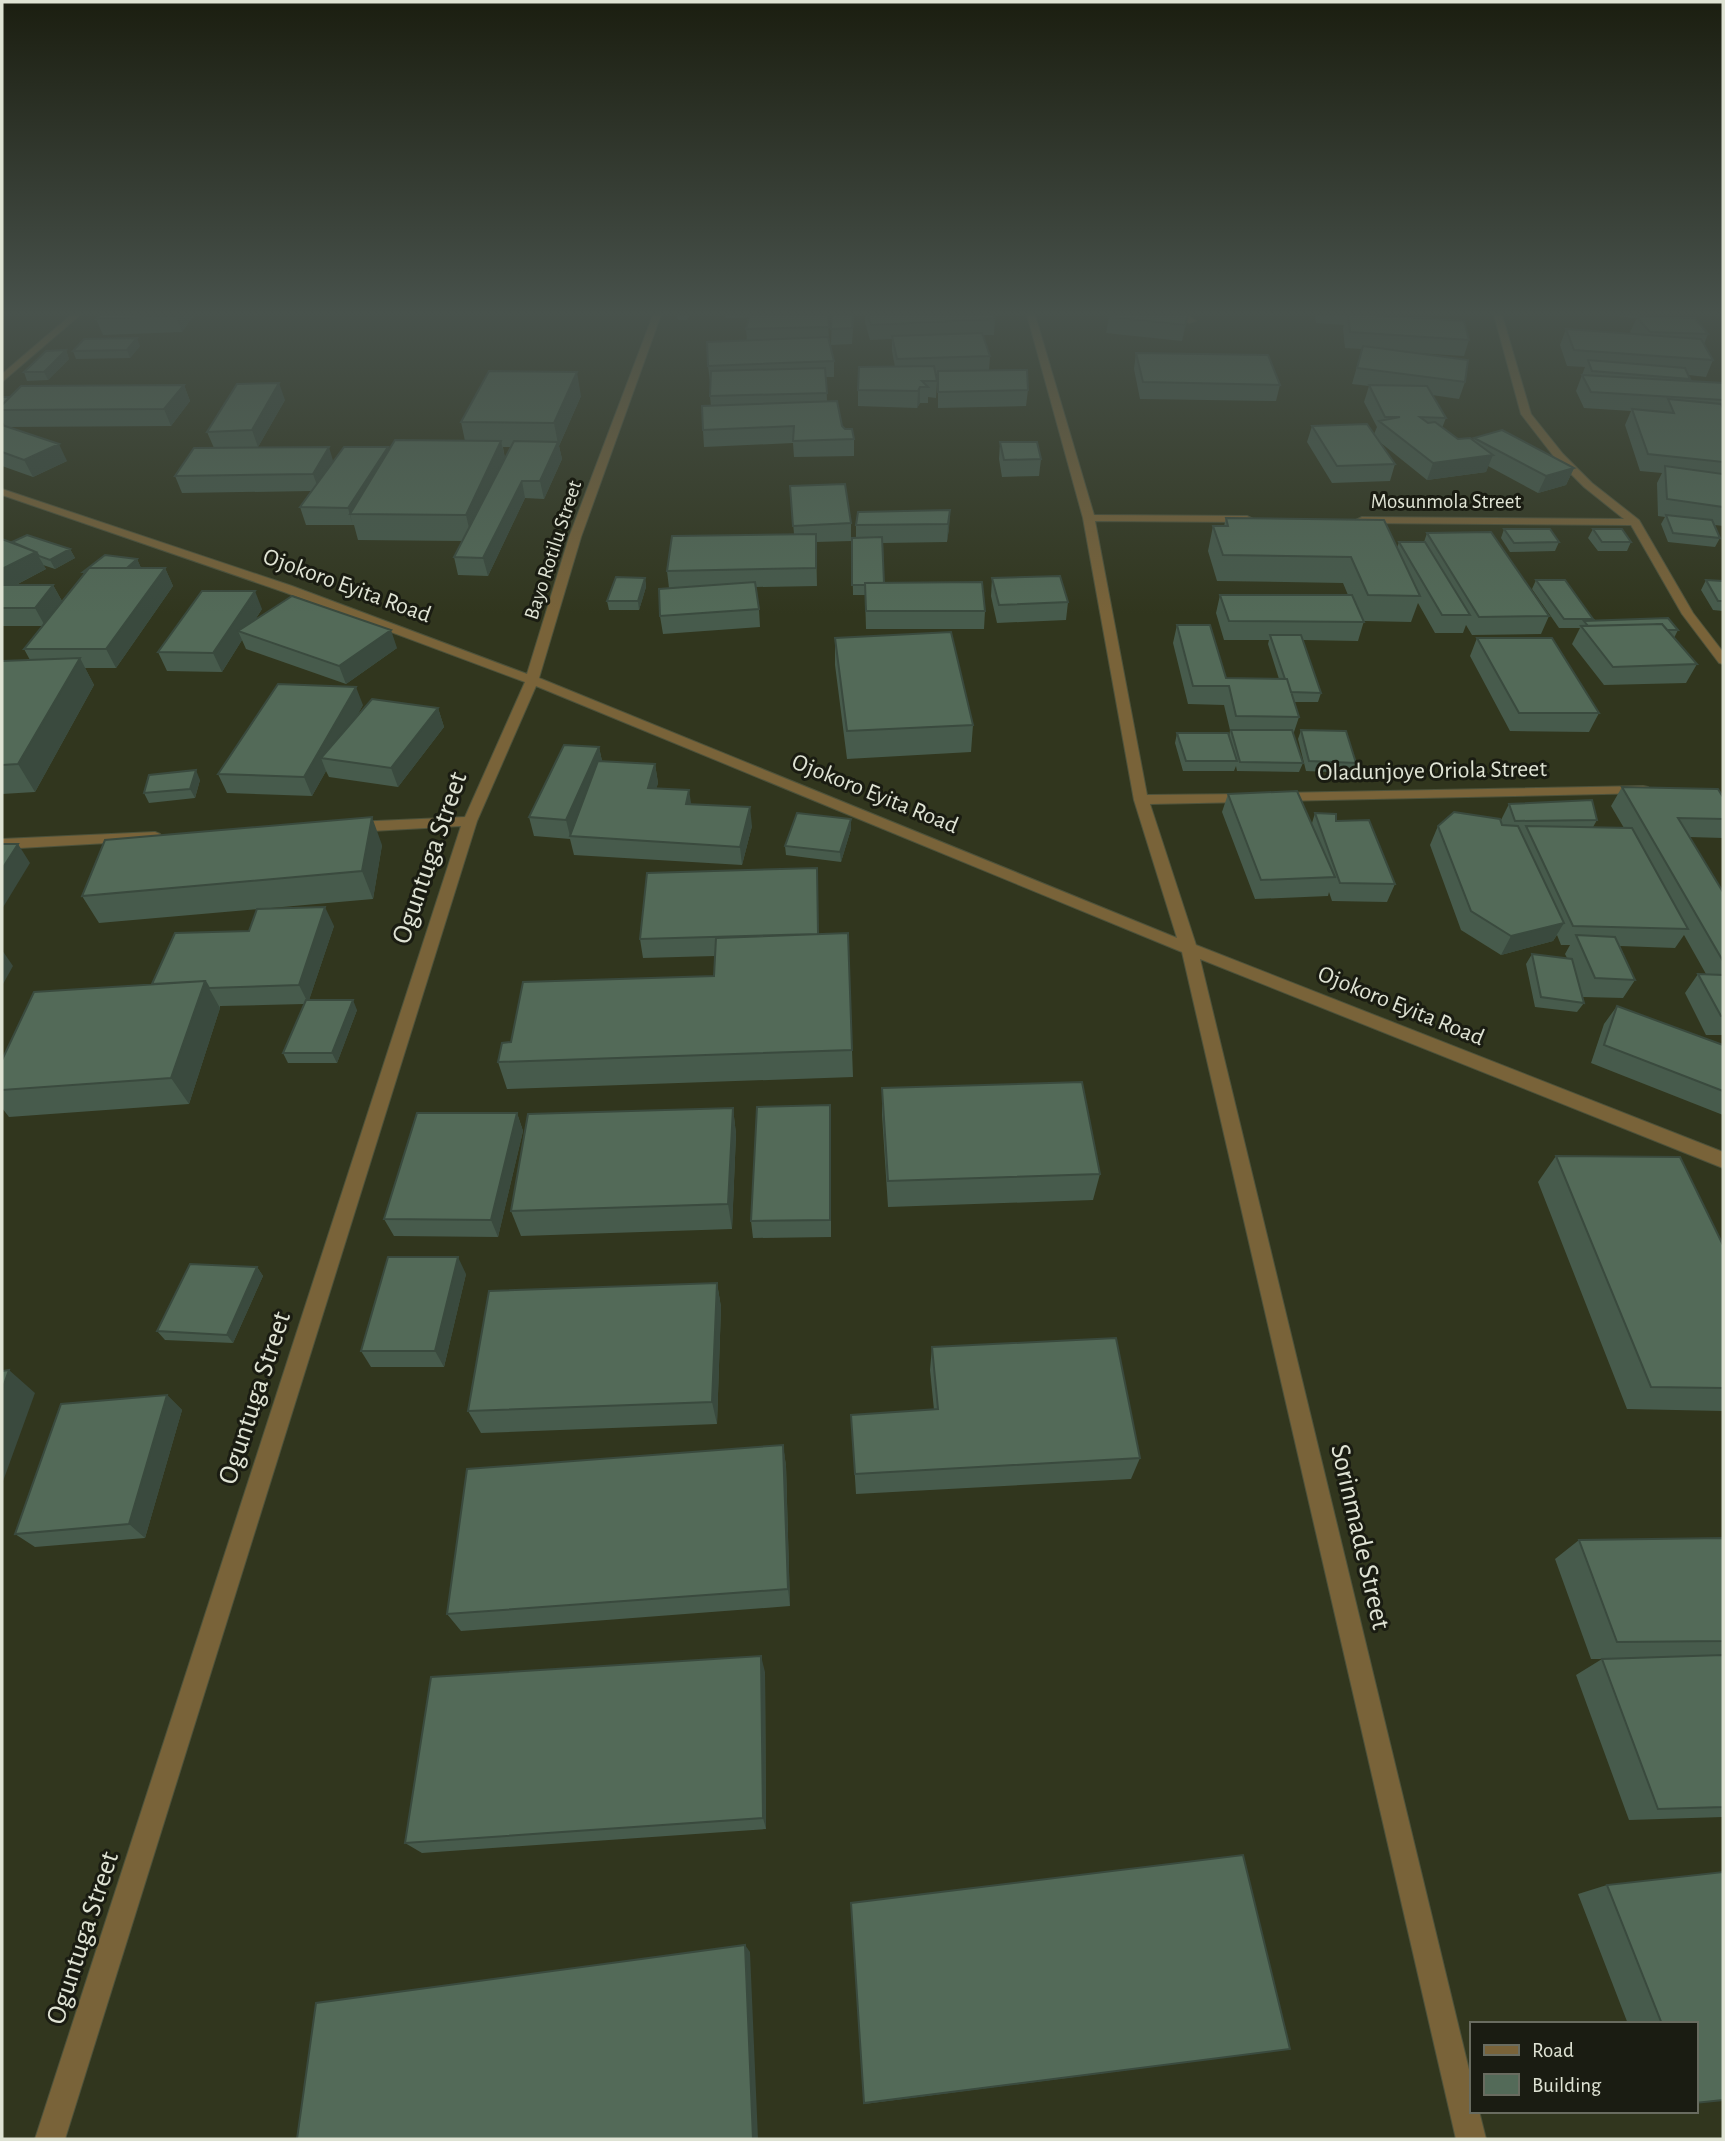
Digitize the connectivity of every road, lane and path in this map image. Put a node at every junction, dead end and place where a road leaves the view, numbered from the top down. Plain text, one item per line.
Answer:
1 (622, 415) edge
2 (1060, 415) edge
3 (1527, 415) edge
4 (2, 492) edge
5 (1090, 518) junction
6 (1257, 519) edge
7 (1351, 520) edge
8 (1635, 522) junction
9 (1723, 660) edge
10 (532, 680) junction
11 (1654, 790) edge
12 (1141, 800) junction
13 (470, 821) junction
14 (332, 828) edge
15 (167, 836) edge
16 (2, 844) edge
17 (1189, 949) junction
18 (1723, 1160) edge
19 (50, 2139) edge
20 (1471, 2139) edge

1 - 10 street, Bayo Rotilu Street
2 - 5 street, Sorinmade Street
3 - 8 street
4 - 10 street, Ojokoro Eyita Road
5 - 6 street
5 - 12 street, Sorinmade Street
7 - 8 street, Mosunmola Street
8 - 9 street
10 - 13 street, Oguntuga Street
10 - 17 street, Ojokoro Eyita Road
11 - 12 street, Oladunjoye Oriola Street
12 - 17 street, Sorinmade Street
13 - 14 street
13 - 19 street, Oguntuga Street
15 - 16 street
17 - 18 street, Ojokoro Eyita Road
17 - 20 street, Sorinmade Street

